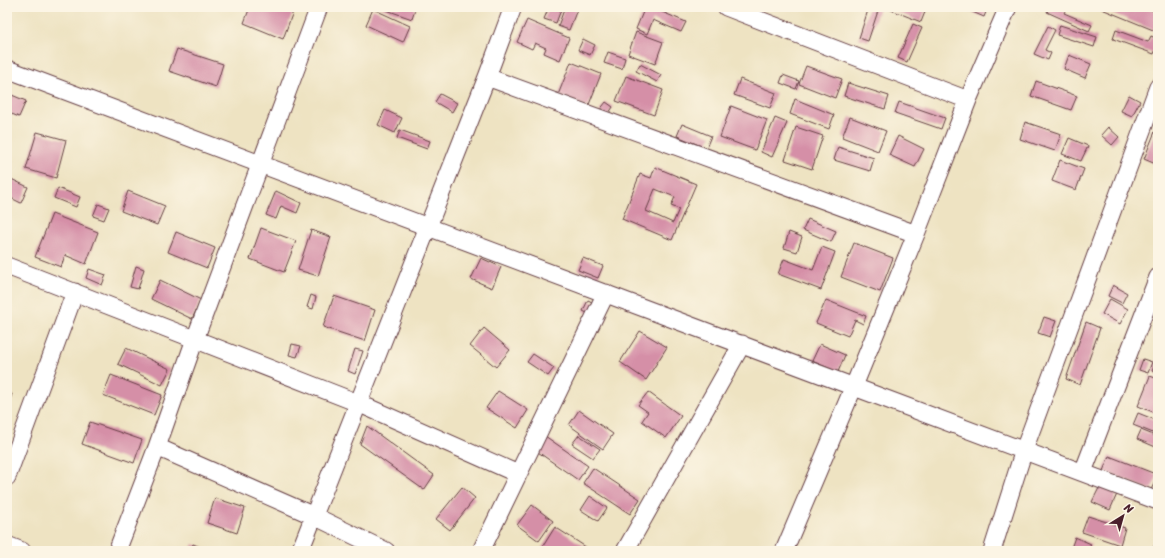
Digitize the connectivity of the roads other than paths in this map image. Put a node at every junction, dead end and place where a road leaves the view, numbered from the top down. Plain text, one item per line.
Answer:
1 (513, 7) edge
2 (726, 7) edge
3 (1008, 7) edge
4 (316, 8) edge
5 (7, 69) edge
6 (487, 77) junction
7 (1158, 87) edge
8 (968, 100) junction
9 (261, 164) junction
10 (428, 227) junction
11 (916, 234) junction
12 (7, 266) edge
13 (1158, 277) edge
14 (75, 292) junction
15 (606, 293) junction
16 (195, 340) junction
17 (742, 344) junction
18 (854, 386) junction
19 (358, 403) junction
20 (157, 447) junction
21 (1024, 450) junction
22 (1083, 472) junction
23 (518, 474) junction
24 (7, 477) edge
25 (1158, 501) edge
26 (314, 516) junction
27 (7, 545) edge
28 (22, 551) edge
29 (117, 551) edge
30 (300, 551) edge
31 (386, 551) edge
32 (481, 551) edge
33 (625, 551) edge
34 (784, 551) edge
35 (992, 551) edge

1 - 6 street
2 - 8 street
3 - 8 street
4 - 9 street
5 - 9 street
6 - 10 street
6 - 11 street
7 - 21 street
8 - 11 street
9 - 10 street
9 - 16 street
10 - 15 street
10 - 19 street
11 - 18 street
12 - 14 street
13 - 22 street
14 - 16 street
14 - 24 street
15 - 17 street
15 - 23 street
16 - 19 street
16 - 20 street
17 - 18 street
17 - 33 street
18 - 21 street
18 - 34 street
19 - 23 street
19 - 26 street
20 - 26 street
20 - 29 street
21 - 22 street
21 - 35 street
22 - 25 street
23 - 32 street
26 - 30 street
26 - 31 street
27 - 28 street

